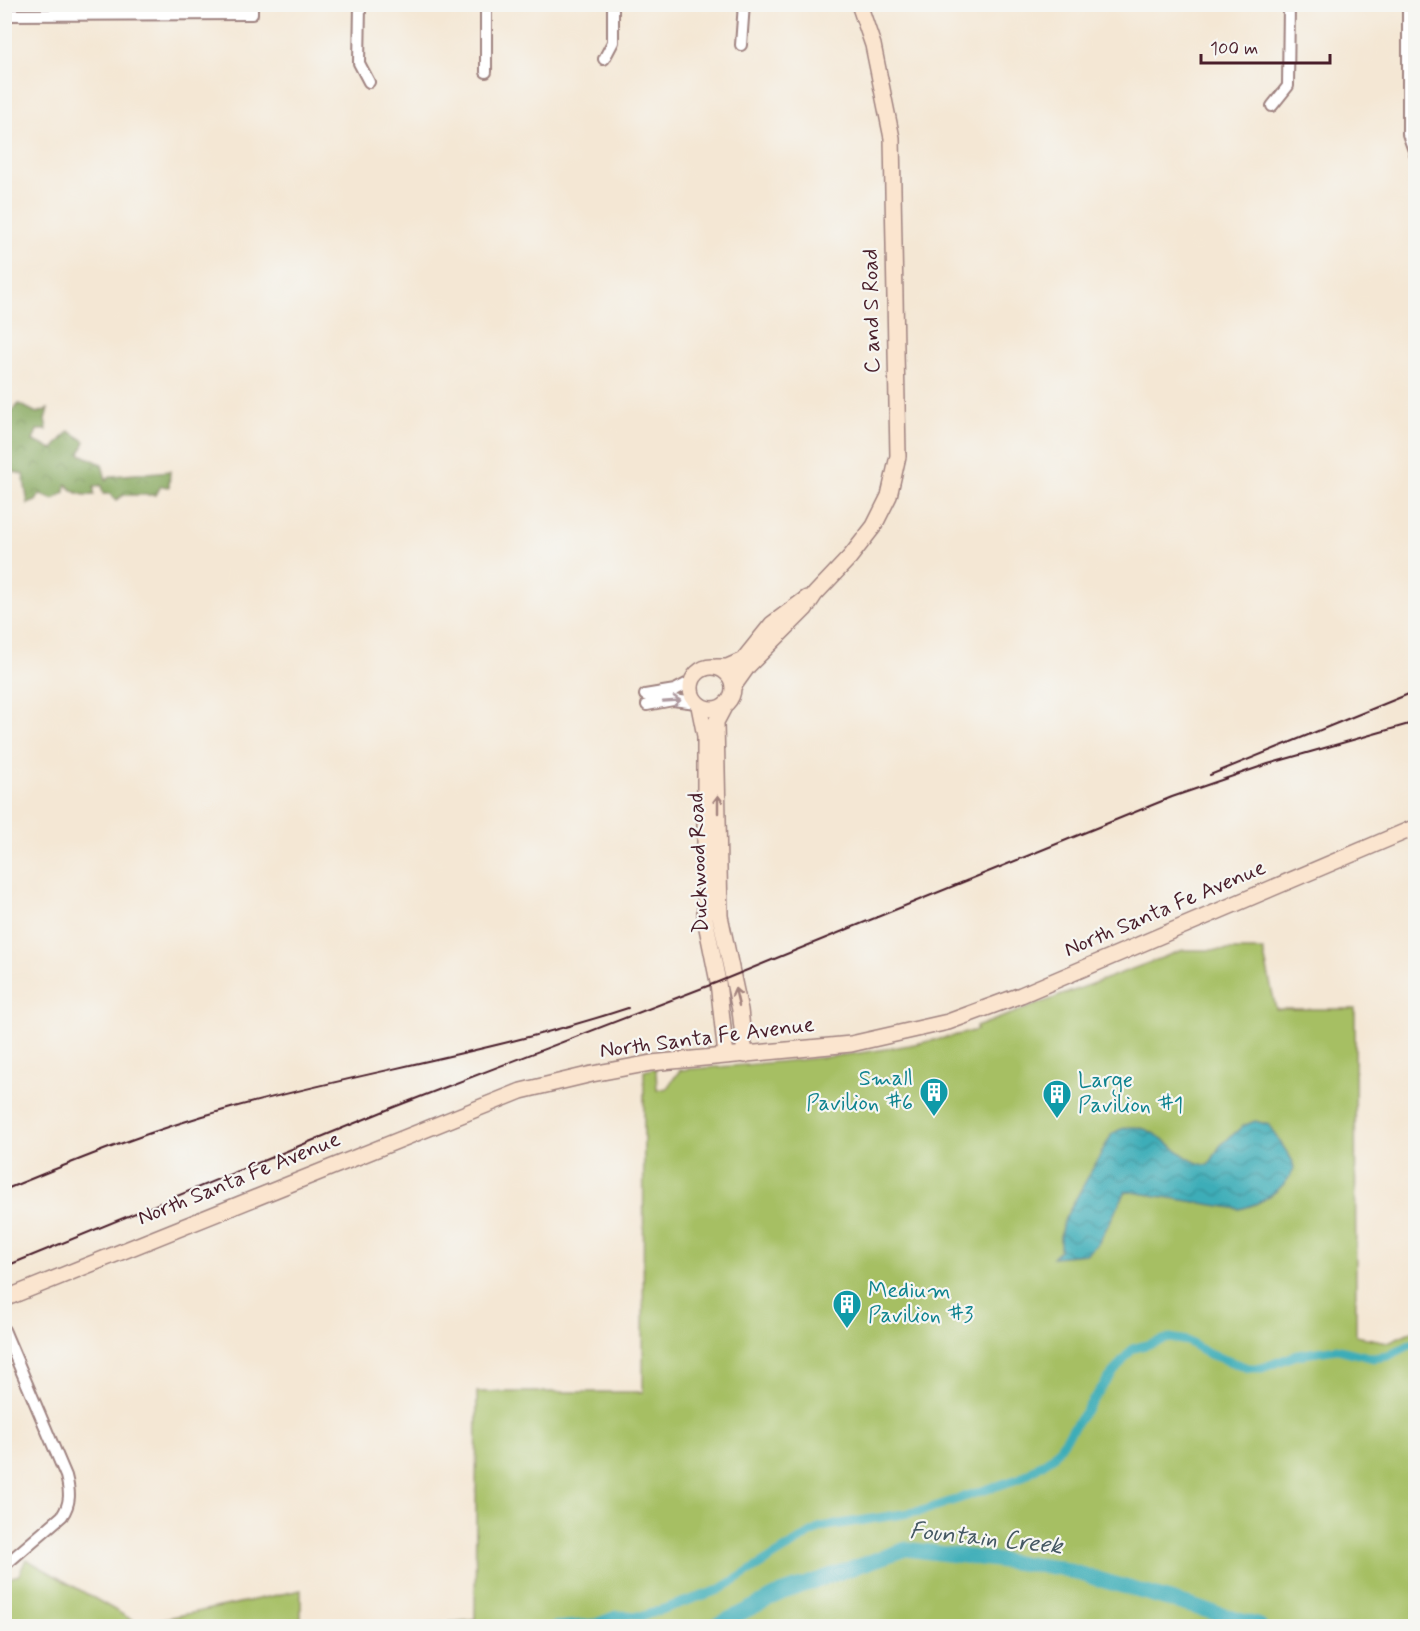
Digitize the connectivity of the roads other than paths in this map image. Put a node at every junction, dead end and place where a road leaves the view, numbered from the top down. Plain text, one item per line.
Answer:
1 (360, 4) edge
2 (486, 4) edge
3 (613, 4) edge
4 (744, 4) edge
5 (859, 4) edge
6 (1289, 4) edge
7 (1408, 4) edge
8 (252, 9) edge
9 (16, 10) edge
10 (124, 10) edge
11 (4, 15) edge
12 (741, 45) dead end
13 (604, 59) dead end
14 (486, 72) dead end
15 (369, 82) dead end
16 (1272, 106) dead end
17 (1416, 156) edge
18 (815, 594) junction
19 (716, 667) junction
20 (692, 681) junction
21 (733, 687) junction
22 (698, 704) junction
23 (725, 705) junction
24 (1416, 827) edge
25 (745, 1055) junction
26 (726, 1056) junction
27 (4, 1299) edge
28 (4, 1330) edge
29 (5, 1565) edge

1 - 15 street
2 - 14 street
3 - 13 street
4 - 12 street
5 - 18 main road, C and S Road
6 - 16 street
7 - 17 street
8 - 10 street
9 - 10 street
9 - 11 street
18 - 19 main road, C and S Road
18 - 21 main road, C and S Road
19 - 20 main road
19 - 21 main road
20 - 22 main road
20 -> 22 street
21 - 23 main road
22 - 23 main road
22 - 26 main road, Duckwood Road
25 -> 23 main road, Duckwood Road
24 - 25 main road, North Santa Fe Avenue
25 - 26 main road, North Santa Fe Avenue
26 - 27 main road, North Santa Fe Avenue
28 - 29 street

